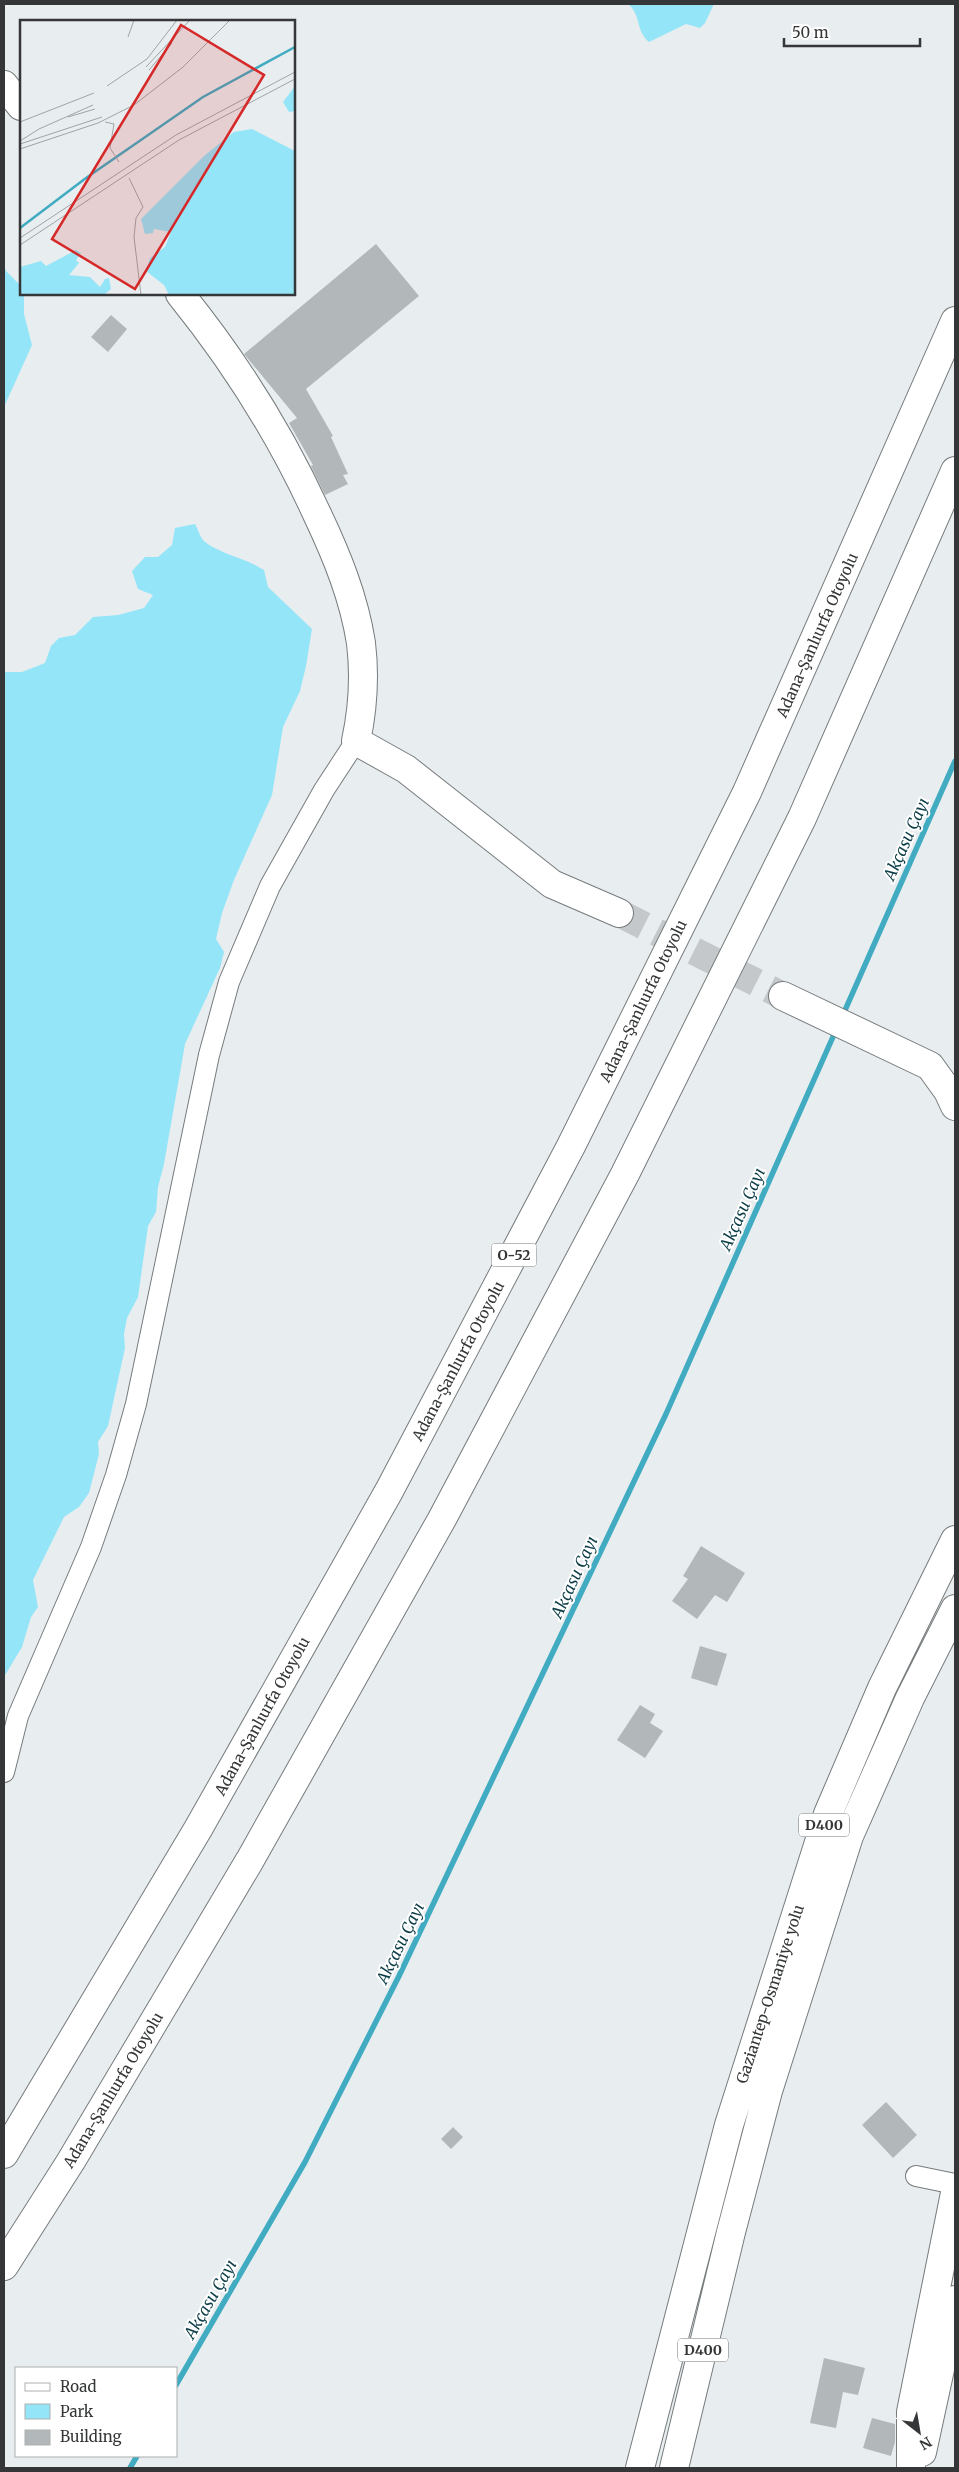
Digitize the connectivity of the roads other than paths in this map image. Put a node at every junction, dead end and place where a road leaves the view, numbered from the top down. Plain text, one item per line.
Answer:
1 (4, 85) edge
2 (20, 105) edge
3 (181, 295) edge
4 (955, 321) edge
5 (955, 470) edge
6 (356, 741) junction
7 (620, 914) tunnel mouth
8 (783, 996) tunnel mouth
9 (955, 1106) edge
10 (955, 1540) edge
11 (955, 1609) edge
12 (4, 1772) edge
13 (4, 2154) edge
14 (916, 2176) dead end
15 (955, 2184) edge
16 (955, 2193) edge
17 (4, 2266) edge
18 (955, 2300) edge
19 (640, 2468) edge
20 (674, 2468) edge
21 (911, 2468) edge
22 (919, 2468) edge

1 - 2 main road
3 - 6 main road
4 - 13 main road, Adana-Şanlıurfa Otoyolu / O-52
5 - 17 main road, Adana-Şanlıurfa Otoyolu
6 - 7 main road
6 - 12 street
8 - 9 main road
10 - 19 main road, Gaziantep-Osmaniye yolu / D400
11 - 20 main road, Gaziantep-Osmaniye yolu / D400
14 - 15 street
16 - 21 main road
18 - 22 main road

